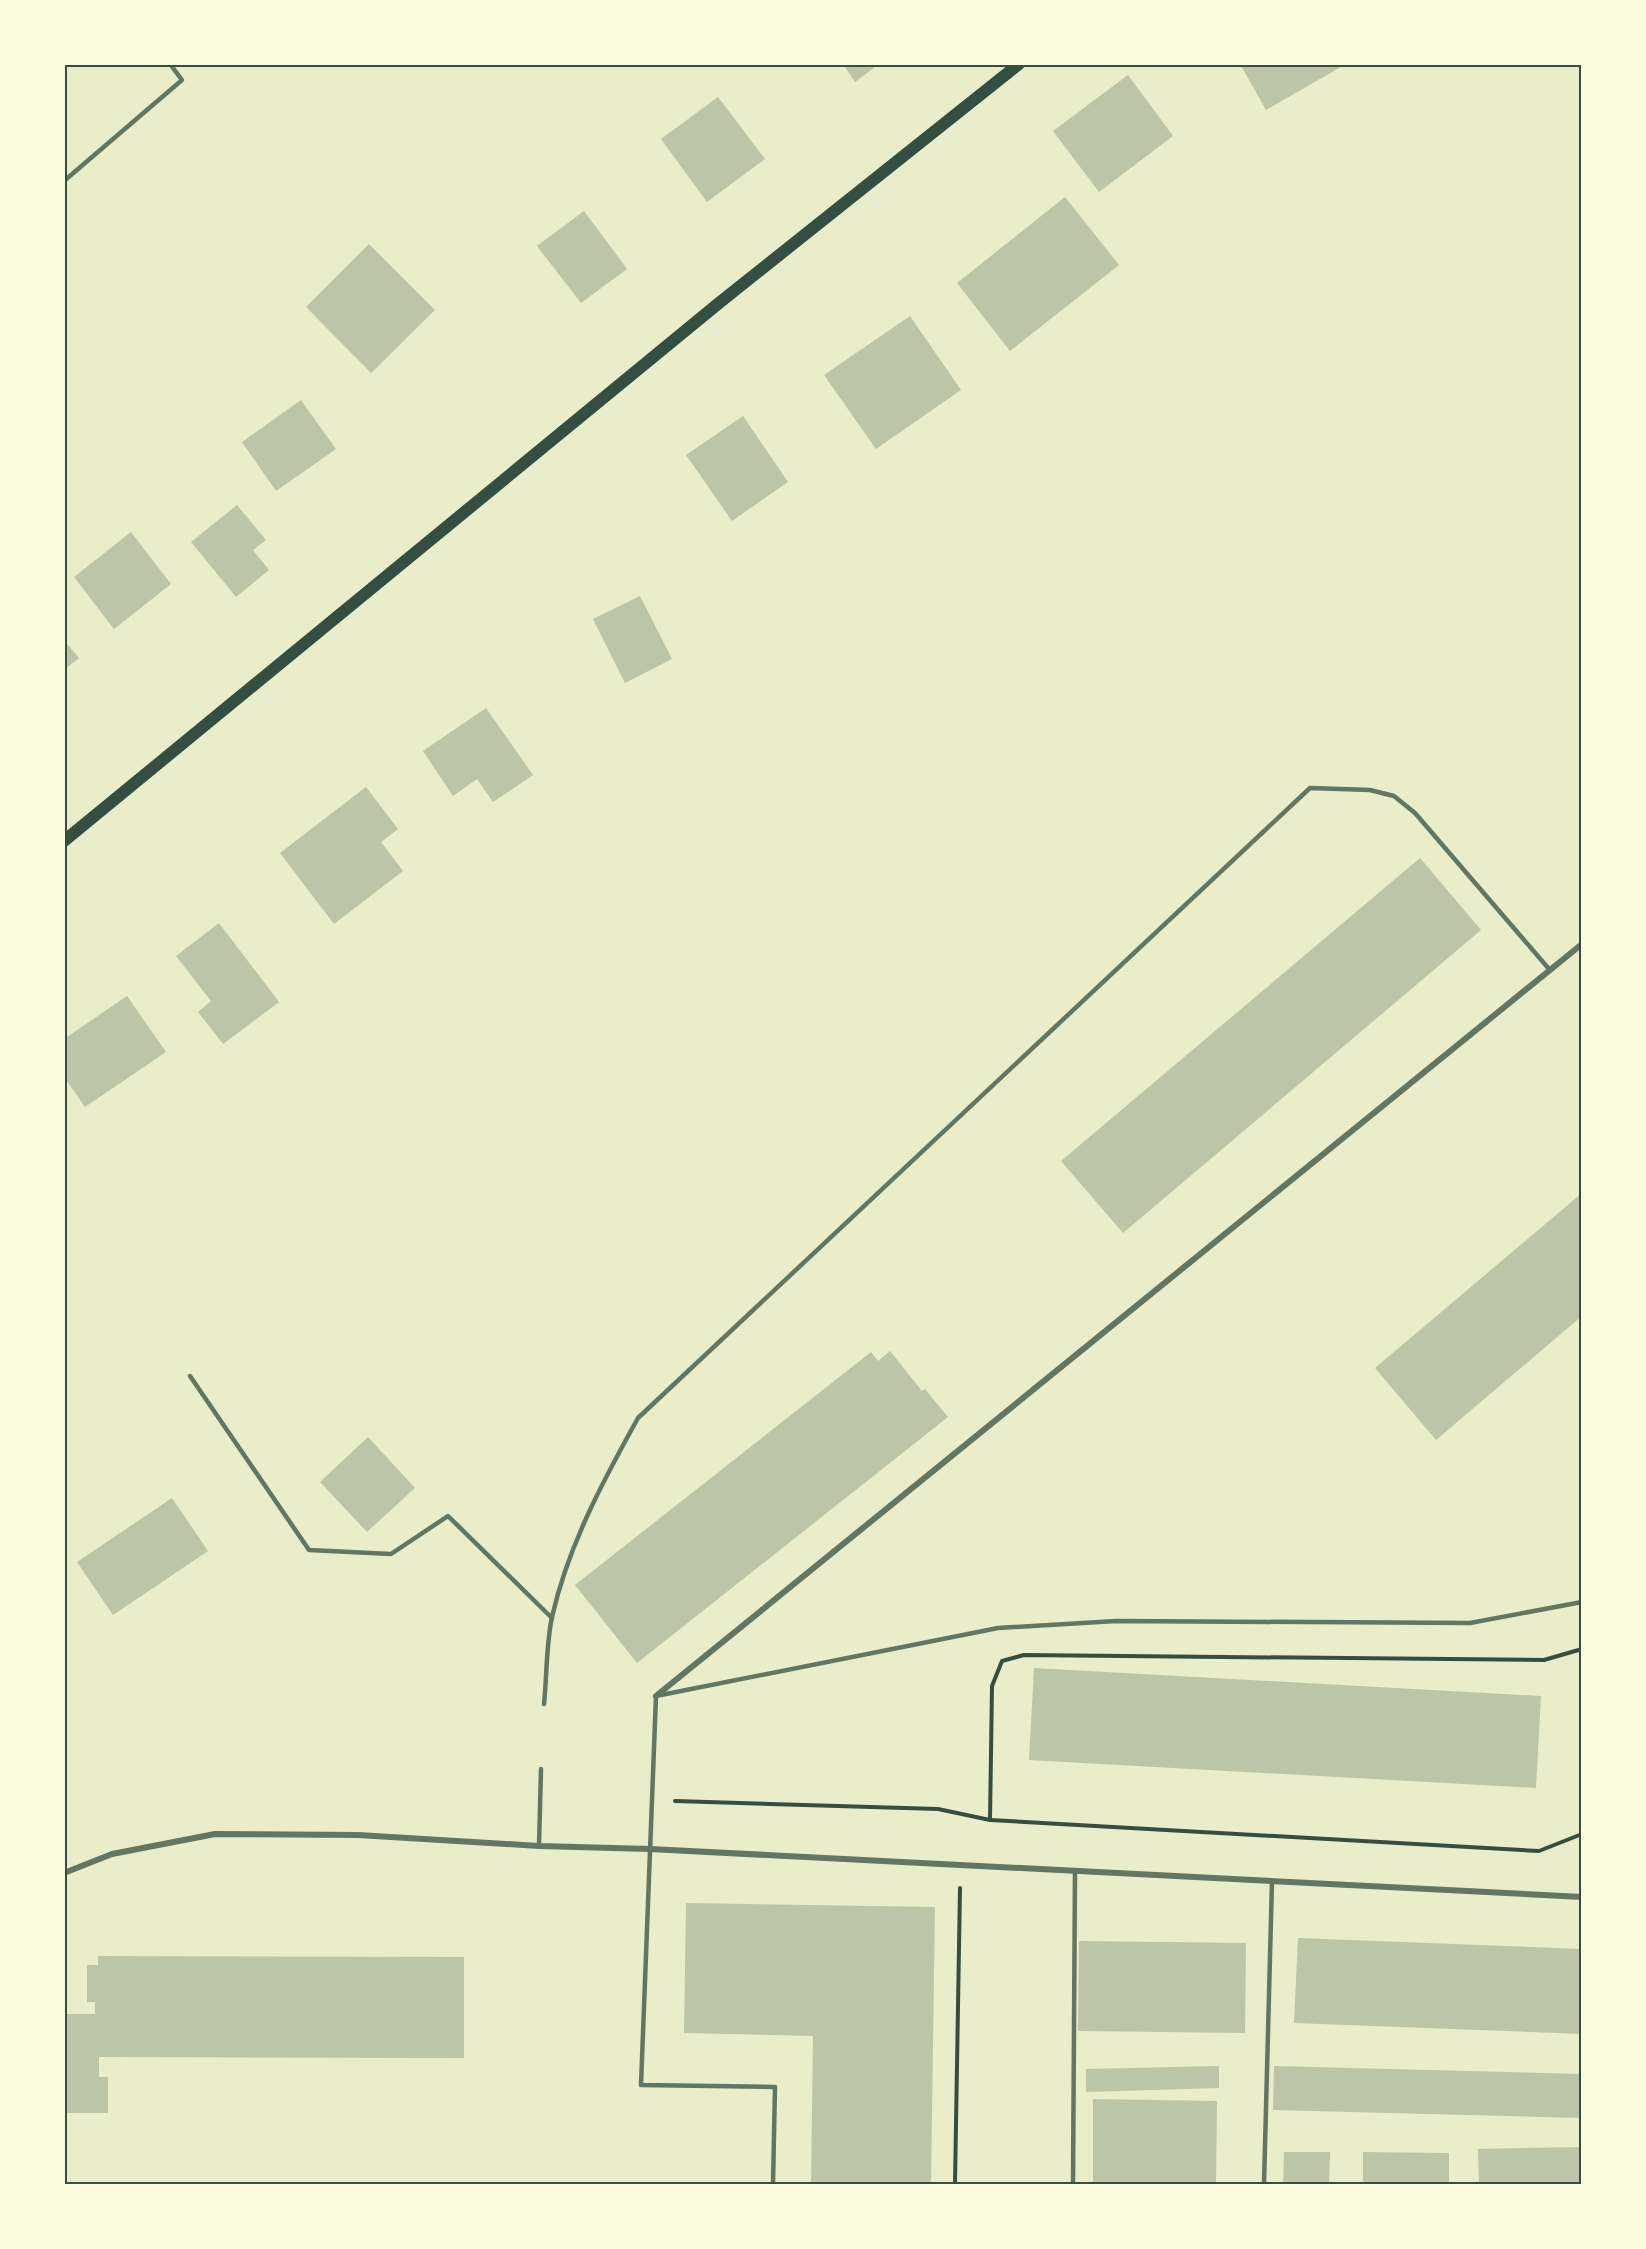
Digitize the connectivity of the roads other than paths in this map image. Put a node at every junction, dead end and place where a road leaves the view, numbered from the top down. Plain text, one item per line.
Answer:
1 (170, 64) edge
2 (1019, 64) edge
3 (64, 181) edge
4 (64, 841) edge
5 (1581, 944) edge
6 (1549, 969) junction
7 (190, 1376) dead end
8 (1581, 1602) edge
9 (552, 1618) junction
10 (656, 1696) junction
11 (544, 1704) dead end
12 (541, 1769) dead end
13 (539, 1846) junction
14 (650, 1849) junction
15 (1075, 1870) junction
16 (64, 1873) edge
17 (1272, 1881) junction
18 (1581, 1896) edge
19 (773, 2184) edge
20 (1073, 2184) edge
21 (1264, 2184) edge

1 - 3 lane
2 - 4 main road
5 - 6 street
6 - 9 lane
6 - 10 street
7 - 9 lane
8 - 10 lane
9 - 11 lane
10 - 14 lane
12 - 13 lane
13 - 14 street
13 - 16 street
14 - 15 street
14 - 19 lane
15 - 17 street
15 - 20 lane
17 - 18 street
17 - 21 lane

